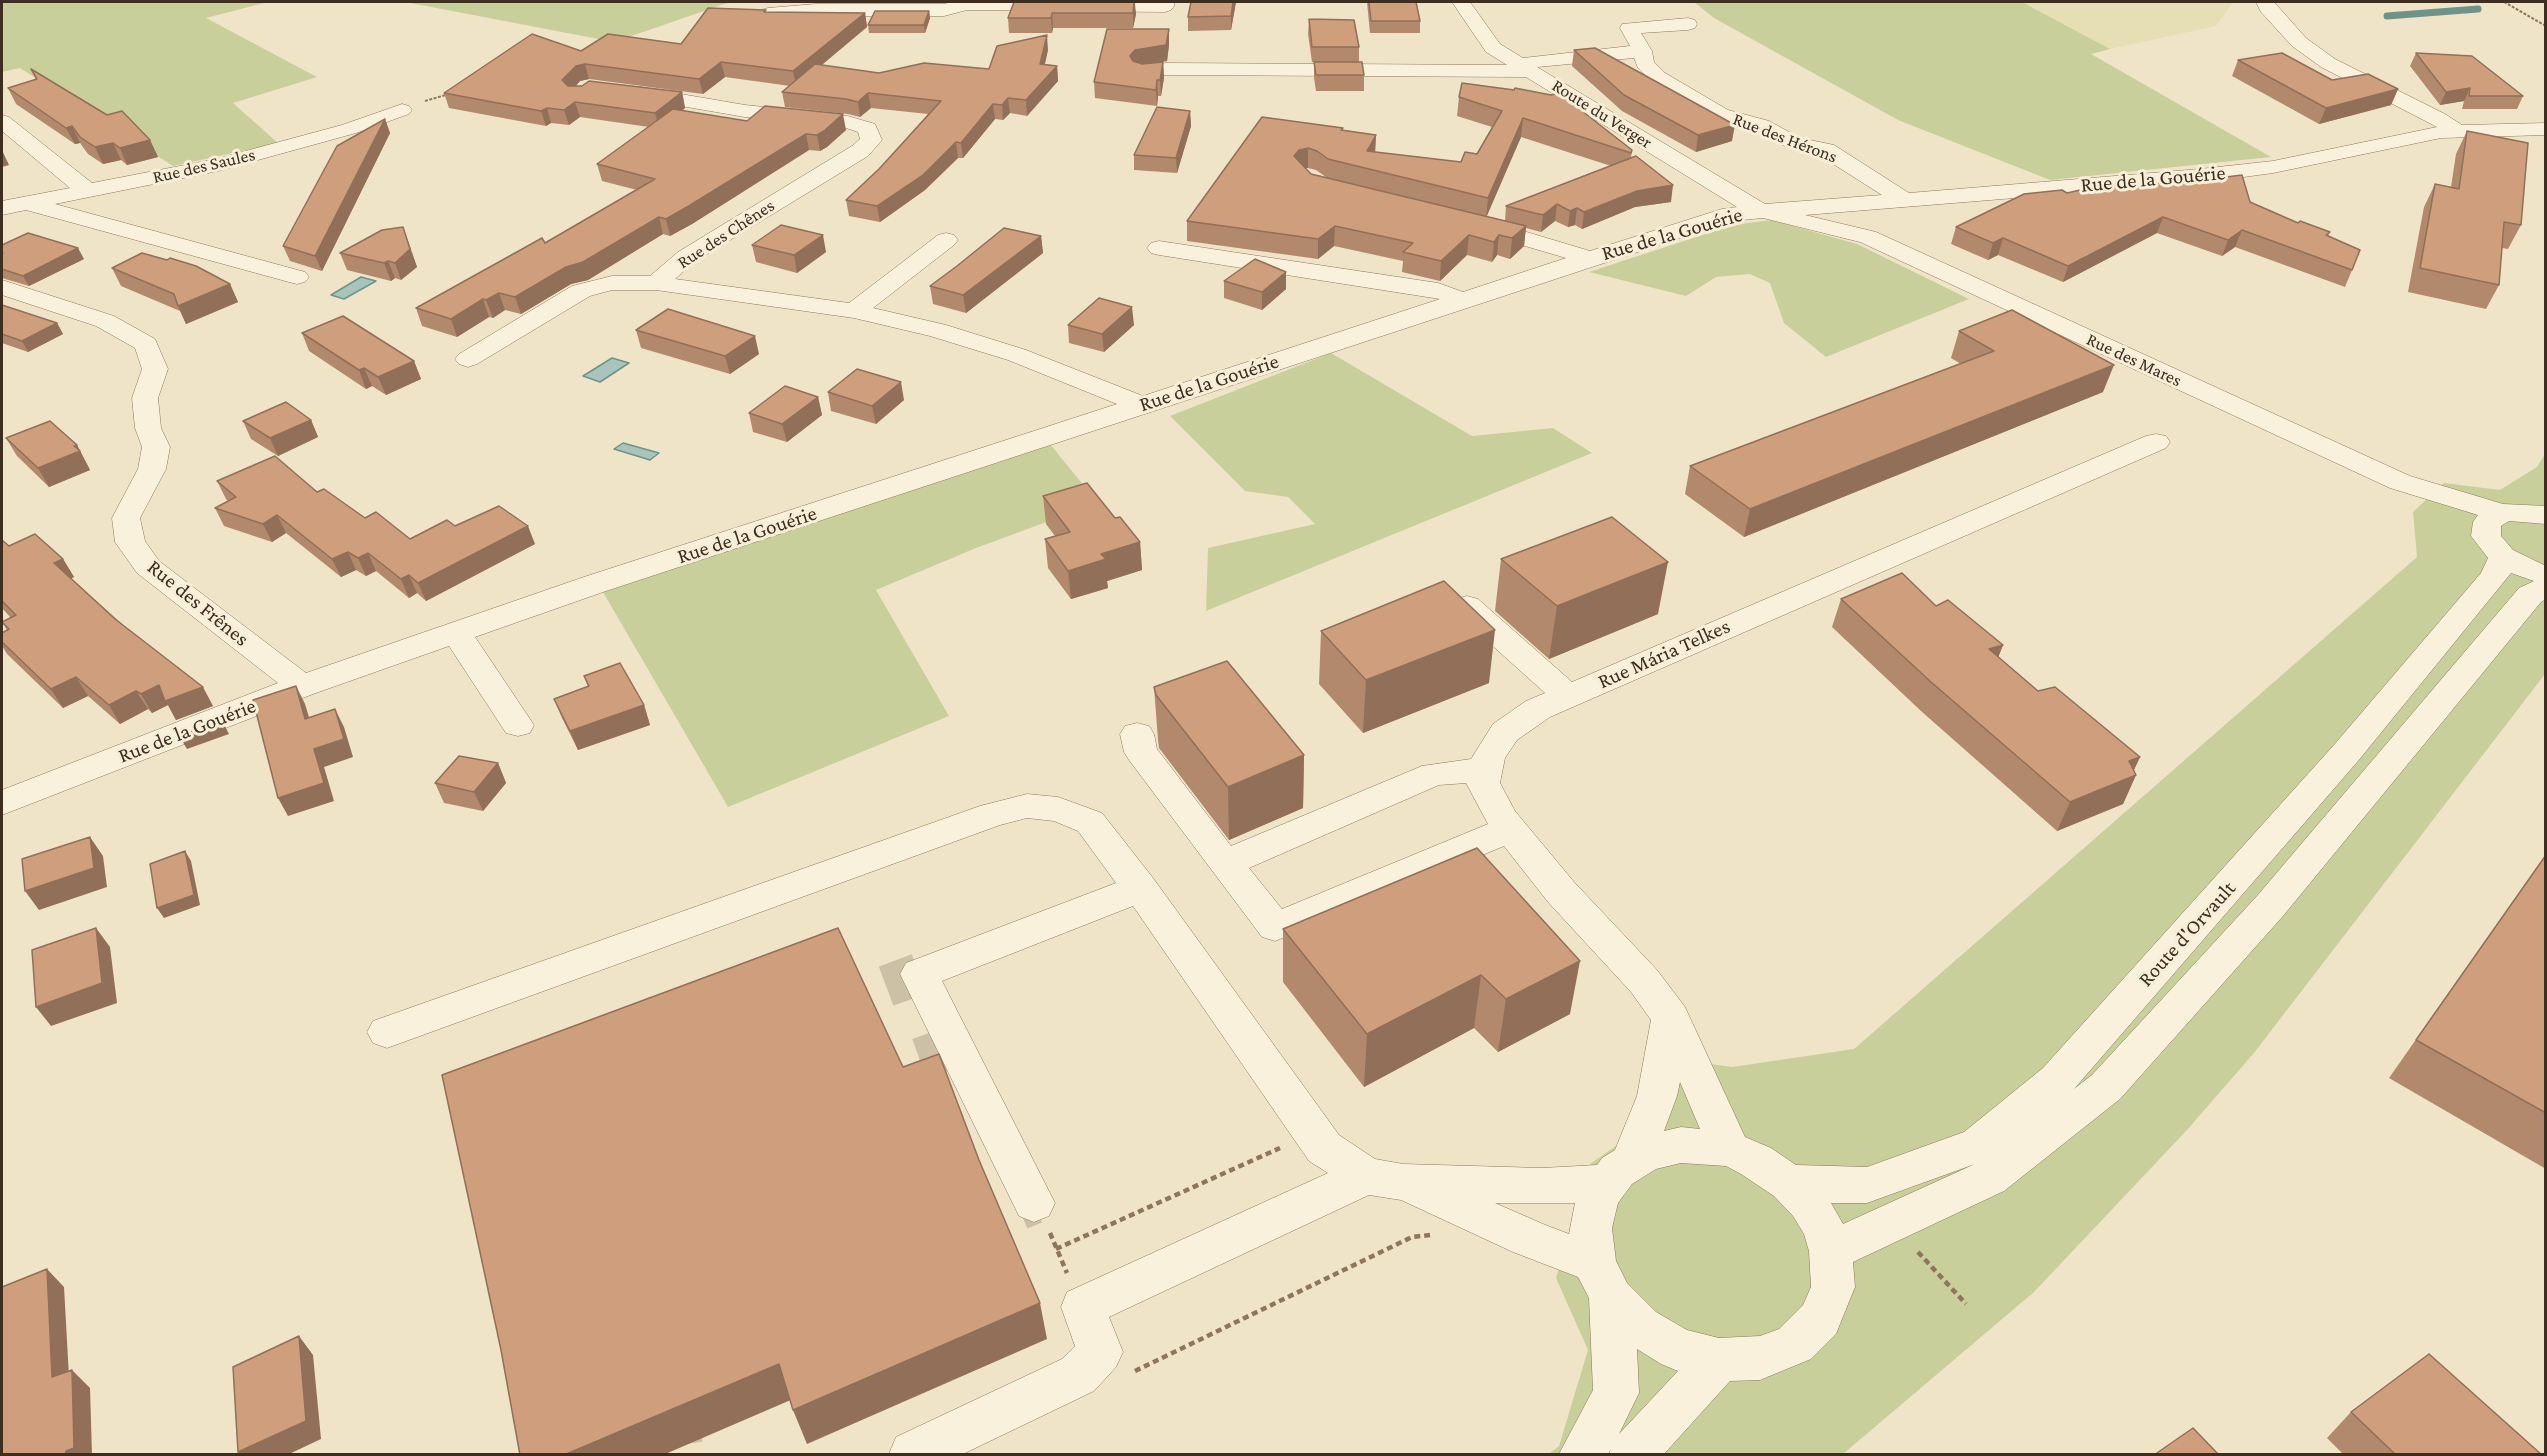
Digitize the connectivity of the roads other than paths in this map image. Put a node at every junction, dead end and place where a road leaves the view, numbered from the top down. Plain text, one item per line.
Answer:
1 (1165, 2) edge
2 (1461, 2) edge
3 (2265, 2) edge
4 (966, 3) edge
5 (768, 14) edge
6 (1688, 24) dead end
7 (1642, 51) junction
8 (1525, 67) junction
9 (1143, 72) edge
10 (623, 91) edge
11 (402, 110) road end
12 (2, 122) edge
13 (2546, 129) edge
14 (2455, 130) junction
15 (88, 191) junction
16 (1905, 200) junction
17 (25, 203) junction
18 (1856, 204) junction
19 (2, 208) edge
20 (1758, 210) junction
21 (1466, 222) edge
22 (1868, 237) junction
23 (946, 240) dead end
24 (1159, 248) dead end
25 (1590, 258) junction
26 (297, 278) dead end
27 (656, 284) junction
28 (2, 287) edge
29 (1463, 300) junction
30 (854, 310) junction
31 (468, 359) dead end
32 (1143, 405) junction
33 (2156, 442) dead end
34 (2542, 512) edge
35 (2497, 535) junction
36 (2546, 575) edge
37 (2546, 587) edge
38 (1467, 606) edge
39 (456, 632) junction
40 (302, 686) junction
41 (1568, 696) junction
42 (518, 725) dead end
43 (1137, 734) dead end
44 (1485, 770) junction
45 (2, 803) edge
46 (1510, 829) junction
47 (1225, 862) junction
48 (1140, 888) junction
49 (1671, 1018) junction
50 (387, 1032) dead end
51 (1731, 1149) junction
52 (1619, 1173) junction
53 (1384, 1179) junction
54 (1789, 1183) junction
55 (1034, 1203) road end
56 (1831, 1251) junction
57 (1602, 1280) junction
58 (1719, 1360) junction
59 (934, 1450) edge
60 (1583, 1455) edge
61 (1633, 1455) edge

1 - 4 street
2 - 8 street, Route du Verger
3 - 14 street
4 - 5 street
6 - 7 street, Rue des Hérons
7 - 8 street
7 - 16 street, Rue des Hérons
8 - 9 street
8 - 20 street, Route du Verger
10 - 27 street, Rue des Chênes
11 - 15 street, Rue des Saules
12 - 15 street
13 - 14 street, Rue de la Gouérie
14 - 16 street, Rue de la Gouérie
15 - 17 street, Rue des Saules
16 - 18 street, Rue de la Gouérie
17 - 19 street, Rue des Saules
17 - 26 street
18 - 20 street, Rue de la Gouérie
18 - 22 street, Rue des Mares
20 - 22 street, Rue des Mares
20 - 25 street, Rue de la Gouérie
21 - 25 street
22 - 35 street, Rue des Mares
23 - 30 street
24 - 29 street
25 - 29 street, Rue de la Gouérie
27 - 30 street, Rue des Chênes
27 - 31 street
28 - 40 street, Rue des Frênes
29 - 32 street, Rue de la Gouérie
30 - 32 street, Rue des Chênes
32 - 39 street, Rue de la Gouérie
33 - 41 street, Rue Mária Telkes
34 - 35 street
35 - 36 street, Rue des Mares
35 - 54 street, Route d'Orvault
37 - 56 street
38 - 41 street
39 - 40 street, Rue de la Gouérie
39 - 42 street
40 - 45 street, Rue de la Gouérie
41 - 44 street, Rue Mária Telkes
43 - 47 street
44 - 46 street
44 - 47 street
46 - 47 street
46 - 49 street
48 - 50 street
48 - 53 street
48 - 55 street
49 - 51 street
49 - 52 street
51 - 52 street
51 - 54 street
52 - 53 street
52 - 57 street
53 - 57 street
53 - 59 street
54 - 56 street
56 - 58 street
57 - 58 street
57 - 60 street
58 - 61 street

